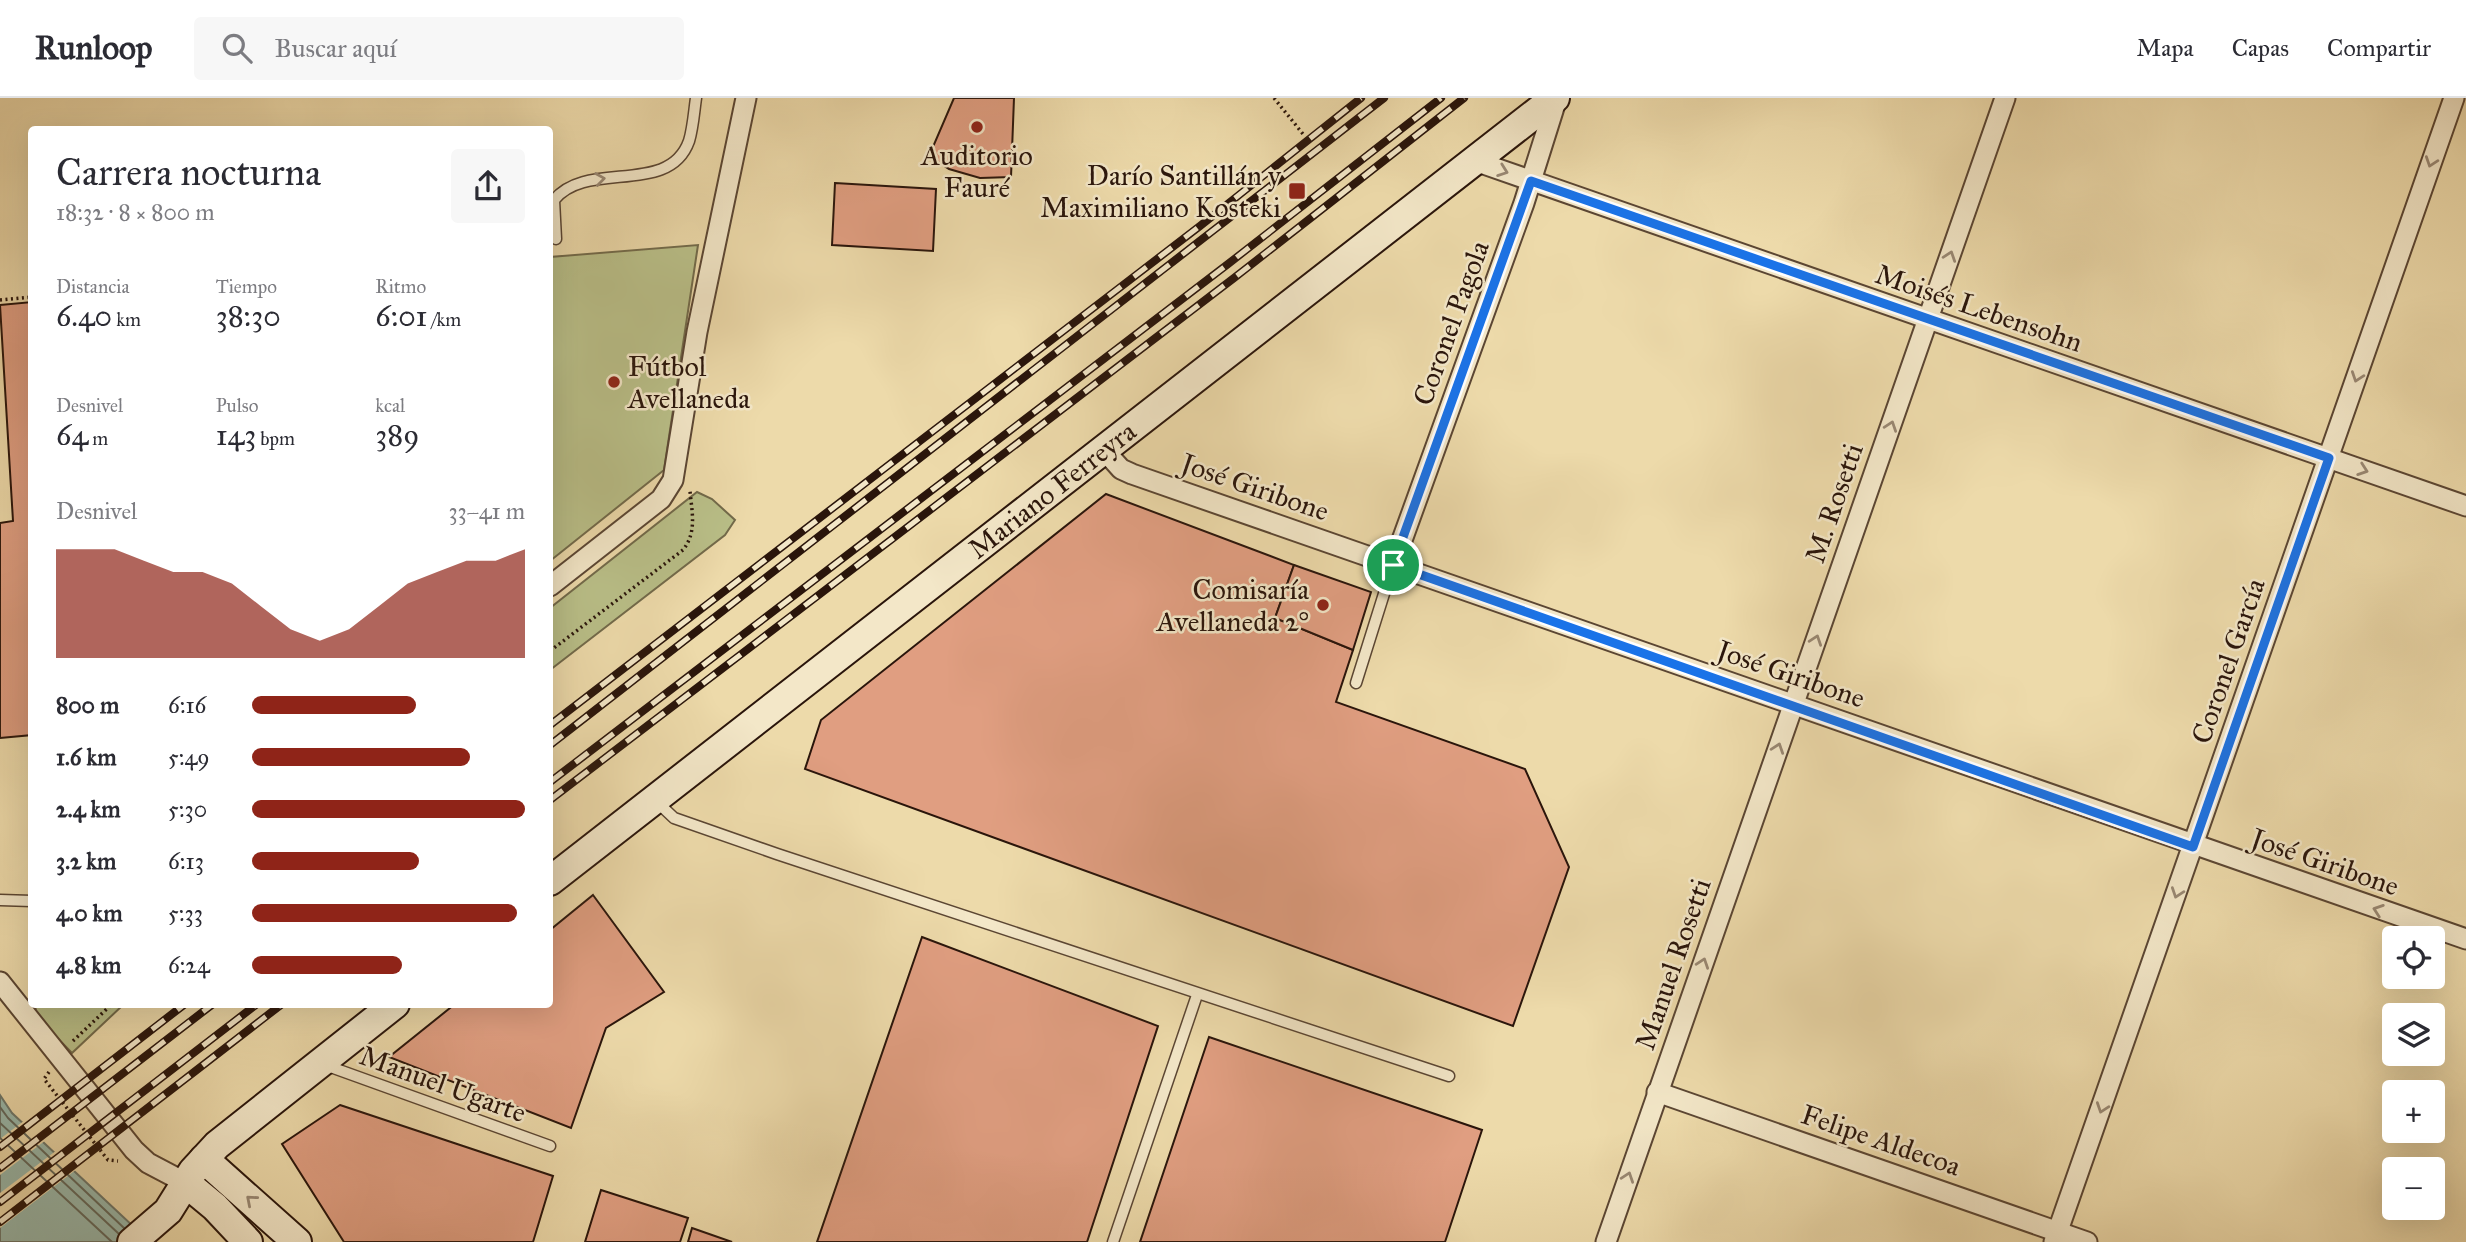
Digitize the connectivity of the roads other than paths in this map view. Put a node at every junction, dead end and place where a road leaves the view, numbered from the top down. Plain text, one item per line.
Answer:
1 (696, 98) edge
2 (746, 98) edge
3 (1556, 98) edge
4 (2005, 98) edge
5 (2454, 98) edge
6 (1475, 161) junction
7 (1531, 181) junction
8 (556, 239) dead end
9 (1928, 320) junction
10 (1104, 450) junction
11 (2329, 458) junction
12 (2466, 506) edge
13 (1393, 565) junction
14 (553, 584) edge
15 (1356, 683) dead end
16 (1793, 705) junction
17 (653, 798) junction
18 (2193, 847) junction
19 (553, 879) edge
20 (0, 901) edge
21 (28, 901) edge
22 (2466, 940) edge
23 (0, 982) edge
24 (1197, 995) junction
25 (24, 998) edge
26 (30, 1008) edge
27 (391, 1008) edge
28 (322, 1064) junction
29 (1449, 1076) dead end
30 (1657, 1091) junction
31 (550, 1146) dead end
32 (204, 1159) junction
33 (186, 1183) junction
34 (2056, 1237) edge
35 (132, 1242) edge
36 (248, 1242) edge
37 (297, 1242) edge
38 (1113, 1242) edge
39 (1606, 1242) edge
40 (2087, 1242) edge

8 -> 1 lane
2 - 14 street
3 - 6 street, Mariano Ferreyra
3 - 7 street, Coronel Pagola
9 -> 4 street
5 -> 11 street, Coronel García
6 -> 7 street, Moisés Lebensohn
6 - 10 street, Mariano Ferreyra
7 - 9 street, Moisés Lebensohn
7 - 13 street, Coronel Pagola
9 - 11 street, Moisés Lebensohn
16 -> 9 street, M. Rosetti
10 - 13 street, José Giribone
10 - 17 street, Mariano Ferreyra
11 -> 12 street, Moisés Lebensohn
11 - 18 street, Coronel García
13 - 15 lane
13 - 16 street, José Giribone
16 - 18 street, José Giribone
30 -> 16 street, Manuel Rosetti
17 - 19 street, Mariano Ferreyra
17 - 24 lane
22 -> 18 street, José Giribone
18 -> 34 street, Coronel García
20 - 21 lane
23 - 25 street
24 - 29 lane
24 - 38 lane
26 - 33 street
27 - 28 street
28 - 31 lane, Manuel Ugarte
28 - 32 street
30 - 34 street, Felipe Aldecoa
39 -> 30 street, Manuel Rosetti
32 - 33 street
37 -> 32 street
33 - 35 street
33 - 36 street
34 - 40 street, Felipe Aldecoa

